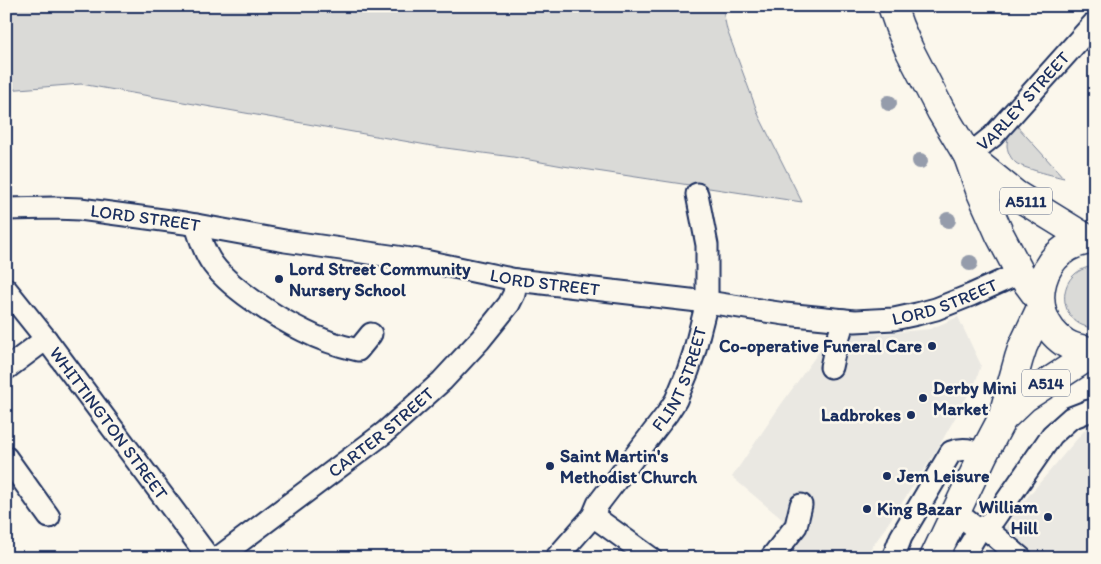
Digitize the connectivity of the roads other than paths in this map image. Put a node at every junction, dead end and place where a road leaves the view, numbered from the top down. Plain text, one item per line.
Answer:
1 (892, 6) edge
2 (1095, 22) edge
3 (968, 156) junction
4 (697, 194) dead end
5 (6, 209) edge
6 (196, 225) junction
7 (1092, 240) edge
8 (1020, 274) junction
9 (516, 280) junction
10 (6, 289) edge
11 (707, 302) junction
12 (1040, 304) junction
13 (844, 320) junction
14 (371, 334) dead end
15 (46, 339) junction
16 (1095, 352) edge
17 (831, 367) dead end
18 (6, 369) edge
19 (1095, 411) edge
20 (1002, 419) junction
21 (983, 455) junction
22 (6, 457) edge
23 (801, 505) dead end
24 (593, 516) junction
25 (49, 517) dead end
26 (972, 523) junction
27 (209, 558) edge
28 (218, 558) edge
29 (556, 558) edge
30 (651, 558) edge
31 (772, 558) edge
32 (893, 558) edge
33 (934, 558) edge
34 (962, 558) edge
35 (1021, 558) edge

1 - 3 main road, A5111
2 - 3 street, VARLEY STREET
3 - 7 main road, A5111
3 - 8 main road, A5111
4 - 11 street, FLINT STREET
5 - 6 street, LORD STREET
6 - 9 street, LORD STREET
6 - 14 street
7 - 12 main road
8 - 12 main road, A5111
8 - 13 street, LORD STREET
9 - 11 street, LORD STREET
9 - 28 street, CARTER STREET
10 - 15 street, WHITTINGTON STREET
11 - 13 street, LORD STREET
11 - 24 street, FLINT STREET
12 - 16 main road
12 - 20 main road, A514
13 - 17 street
15 - 18 street
15 - 27 street, WHITTINGTON STREET
16 - 20 main road, A514
19 - 26 street
20 - 21 main road, A514
21 - 26 main road, A514
21 - 32 street
22 - 25 street
23 - 31 street
24 - 29 street, FLINT STREET
24 - 30 street
26 - 33 main road, A514
26 - 34 street
26 - 35 street

